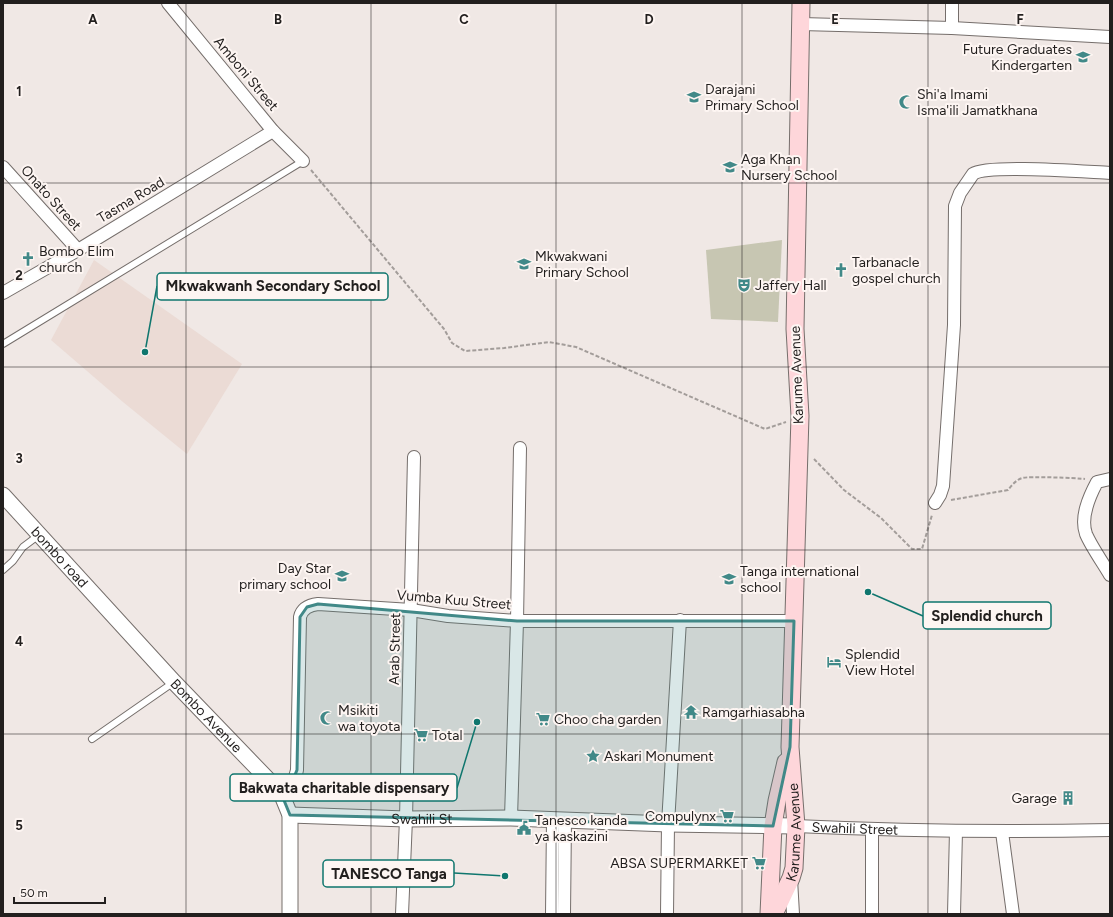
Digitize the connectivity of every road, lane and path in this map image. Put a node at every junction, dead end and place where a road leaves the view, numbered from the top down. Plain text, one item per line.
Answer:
1 (168, 3) edge
2 (802, 3) edge
3 (952, 3) edge
4 (801, 24) junction
5 (952, 28) junction
6 (1110, 37) edge
7 (273, 131) junction
8 (303, 161) junction
9 (3, 167) edge
10 (1110, 173) edge
11 (78, 250) junction
12 (3, 293) edge
13 (3, 344) edge
14 (800, 416) junction
15 (520, 448) dead end
16 (414, 457) dead end
17 (1110, 479) edge
18 (3, 495) edge
19 (934, 503) dead end
20 (39, 534) junction
21 (3, 570) edge
22 (1110, 575) edge
23 (411, 610) junction
24 (117, 620) joint
25 (680, 620) junction
26 (517, 621) junction
27 (794, 621) junction
28 (174, 682) junction
29 (92, 739) dead end
30 (790, 747) junction
31 (281, 793) junction
32 (290, 815) junction
33 (511, 818) junction
34 (406, 819) junction
35 (559, 819) junction
36 (668, 824) junction
37 (773, 826) junction
38 (796, 826) junction
39 (872, 830) junction
40 (1110, 830) edge
41 (956, 831) junction
42 (1002, 832) junction
43 (791, 878) junction
44 (290, 914) edge
45 (402, 914) edge
46 (552, 914) edge
47 (564, 914) edge
48 (667, 914) edge
49 (769, 914) edge
50 (774, 914) edge
51 (793, 914) edge
52 (872, 914) edge
53 (954, 914) edge
54 (1013, 914) edge

1 - 7 street, Amboni Street
2 - 4 main road, Karume Avenue
3 - 5 street
4 - 5 street
4 - 14 main road, Karume Avenue
5 - 6 street
7 - 8 street, Amboni Street
7 - 11 street, Tasma Road
8 - 13 lane
8 - 14 path
9 - 11 street, Onato Street
10 - 19 street
11 - 12 street, Tasma Road
14 - 27 main road, Karume Avenue
15 - 26 street
16 - 23 street, Arab Street
17 - 22 street
18 - 20 street, bombo road
20 - 21 lane
20 - 24 street, bombo road
23 - 26 street, Vumba Kuu Street
23 - 31 street, Vumba Kuu Street
23 - 34 street, Arab Street
24 - 28 street, Bombo Avenue
25 - 26 street, Vumba Kuu Street
25 - 27 street, Vumba Kuu Street
25 - 36 street
26 - 33 street
27 - 30 main road, Karume Avenue
28 - 29 lane
28 - 31 street, Bombo Avenue
30 - 37 main road, Karume Avenue
30 - 38 main road, Karume Avenue
31 - 32 street, Bombo Avenue
32 - 34 street, Swahili St
32 - 44 street
33 - 34 street, Swahili St
33 - 35 street, Swahili St
34 - 45 street, Arab Street
35 - 36 street, Swahili Street
35 - 46 street
35 - 47 street
36 - 37 street, Swahili Street
36 - 48 street
37 - 38 street, Swahili Street
37 - 49 main road, Karume Avenue
38 - 39 street, Swahili Street
38 - 43 main road, Karume Avenue
39 - 41 street, Swahili Street
39 - 52 street
40 - 42 street, Swahili Street
41 - 42 street, Swahili Street
41 - 53 street
42 - 54 street
43 - 50 main road, Karume Avenue
43 - 51 street

